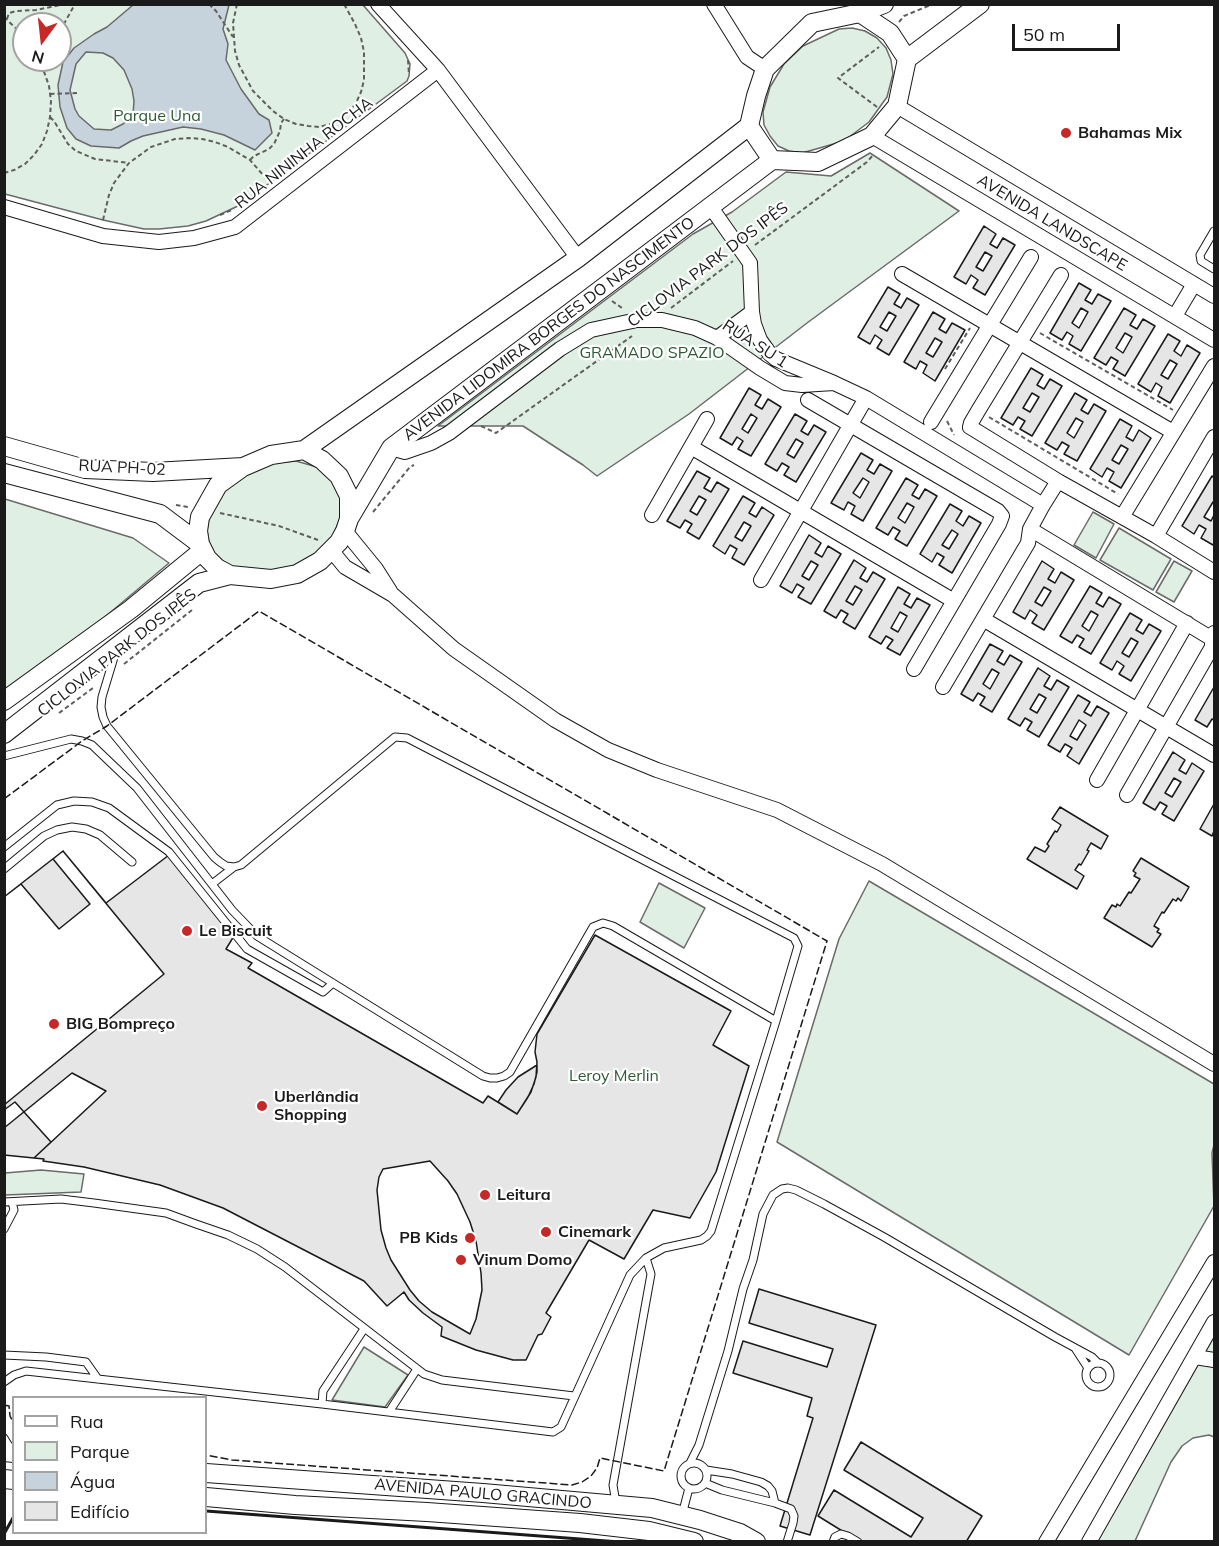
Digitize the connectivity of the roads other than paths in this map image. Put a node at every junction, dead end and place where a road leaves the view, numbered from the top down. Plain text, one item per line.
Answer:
1 (378, 4) edge
2 (714, 4) edge
3 (884, 4) edge
4 (980, 4) edge
5 (860, 13) junction
6 (907, 59) junction
7 (765, 69) junction
8 (438, 70) junction
9 (893, 111) junction
10 (749, 126) junction
11 (875, 143) junction
12 (772, 160) junction
13 (710, 206) junction
14 (4, 207) edge
15 (1215, 231) edge
16 (1031, 257) dead end
17 (578, 258) junction
18 (1215, 269) edge
19 (903, 274) dead end
20 (1061, 275) dead end
21 (1194, 284) junction
22 (1215, 296) edge
23 (752, 312) junction
24 (1174, 316) junction
25 (990, 324) junction
26 (717, 338) junction
27 (1215, 340) edge
28 (1020, 341) junction
29 (1214, 366) edge
30 (834, 383) junction
31 (866, 398) junction
32 (808, 400) dead end
33 (707, 419) dead end
34 (932, 422) dead end
35 (851, 426) junction
36 (1173, 432) junction
37 (1215, 437) edge
38 (4, 446) edge
39 (691, 447) junction
40 (391, 448) junction
41 (304, 450) junction
42 (1210, 455) edge
43 (243, 466) junction
44 (4, 473) edge
45 (1058, 481) junction
46 (1043, 505) junction
47 (801, 512) junction
48 (1116, 514) junction
49 (652, 515) dead end
50 (354, 523) junction
51 (1030, 529) junction
52 (1156, 536) junction
53 (201, 547) junction
54 (332, 549) junction
55 (1215, 572) edge
56 (230, 575) junction
57 (761, 580) dead end
58 (393, 595) junction
59 (954, 601) junction
60 (983, 619) junction
61 (1187, 623) junction
62 (1214, 637) edge
63 (117, 649) junction
64 (914, 669) dead end
65 (943, 687) dead end
66 (4, 701) edge
67 (1136, 710) junction
68 (1166, 727) junction
69 (4, 734) edge
70 (1215, 755) edge
71 (4, 756) edge
72 (1097, 780) dead end
73 (1127, 795) dead end
74 (4, 847) edge
75 (132, 862) dead end
76 (234, 867) junction
77 (4, 869) edge
78 (212, 884) junction
79 (333, 983) junction
80 (776, 1021) junction
81 (1215, 1065) edge
82 (8, 1202) edge
83 (4, 1228) edge
84 (646, 1258) junction
85 (1215, 1262) edge
86 (1215, 1322) edge
87 (364, 1329) junction
88 (1075, 1348) junction
89 (4, 1355) edge
90 (1195, 1357) junction
91 (1215, 1360) edge
92 (1098, 1363) junction
93 (1088, 1368) junction
94 (417, 1369) junction
95 (98, 1379) junction
96 (4, 1382) edge
97 (574, 1396) junction
98 (322, 1404) junction
99 (389, 1412) junction
100 (4, 1438) edge
101 (699, 1445) junction
102 (12, 1451) edge
103 (690, 1463) junction
104 (705, 1468) junction
105 (207, 1473) edge
106 (299, 1479) junction
107 (705, 1483) junction
108 (689, 1488) junction
109 (207, 1497) edge
110 (775, 1503) junction
111 (295, 1505) junction
112 (617, 1505) junction
113 (682, 1516) junction
114 (694, 1542) edge
115 (756, 1542) edge
116 (787, 1542) edge
117 (833, 1542) edge
118 (858, 1542) edge
119 (1046, 1542) edge
120 (1089, 1542) edge

1 - 8 street
2 - 7 street
3 - 5 street
4 - 6 street
5 - 6 street
5 - 7 street
6 - 9 street
7 - 10 street
8 - 14 street, RUA NININHA ROCHA
8 - 17 street
9 - 11 street
9 - 21 street, AVENIDA LANDSCAPE
10 - 12 street
10 - 17 street
11 - 12 street
11 - 24 street, AVENIDA LANDSCAPE
12 - 13 street, AVENIDA LIDOMIRA BORGES DO NASCIMENTO
13 - 23 street, RUA SU 1
13 - 40 street, AVENIDA LIDOMIRA BORGES DO NASCIMENTO
15 - 18 lane
16 - 25 street
17 - 41 street
19 - 25 street
20 - 28 street
21 - 22 street, AVENIDA LANDSCAPE
21 - 24 street
23 - 26 street
23 - 30 street, RUA SU 1
24 - 27 street, AVENIDA LANDSCAPE
25 - 28 street
25 - 34 street
26 - 30 street, RUA SU 1
26 - 40 street, RUA SU 1
28 - 36 street
28 - 45 street
29 - 36 street
30 - 31 street
31 - 35 street
31 - 46 street
32 - 35 street
33 - 39 street
35 - 47 street
35 - 59 street
36 - 48 street
37 - 42 street
38 - 43 street, RUA PH-02
39 - 47 street
39 - 49 street
40 - 50 street, AVENIDA LIDOMIRA BORGES DO NASCIMENTO
41 - 43 street
41 - 50 street
42 - 52 street
43 - 53 street
44 - 53 street, RUA PH-02
45 - 46 street
45 - 48 street
46 - 51 street
47 - 57 street
47 - 59 street
48 - 52 street
50 - 54 street, AVENIDA LIDOMIRA BORGES DO NASCIMENTO
50 - 58 street
51 - 60 street
51 - 61 street
52 - 55 street
53 - 56 street, RUA PH-02
53 - 66 street
54 - 56 street, AVENIDA LIDOMIRA BORGES DO NASCIMENTO
54 - 58 street
56 - 63 street
58 - 81 street
59 - 64 street
60 - 65 street
60 - 67 street
61 - 62 street
61 - 67 street
62 - 68 street
63 - 69 street
63 - 76 lane
67 - 68 street
67 - 72 street
68 - 70 street
68 - 73 street
71 - 78 lane
74 - 79 lane
75 - 77 lane
76 - 78 lane
76 - 80 lane
78 - 79 lane
79 - 80 lane
80 - 84 lane
82 - 83 lane
82 - 87 lane
84 - 97 lane
84 - 112 lane
85 - 119 street
86 - 90 street
87 - 94 lane
87 - 98 lane
88 - 92 lane
88 - 93 lane
88 - 101 lane
89 - 95 lane
90 - 91 street
90 - 120 street
92 - 93 lane
92 - 93 lane
94 - 97 lane
94 - 99 lane
95 - 96 lane
95 - 98 lane
97 - 99 lane
98 - 99 lane
100 - 102 lane
101 - 103 lane
101 - 104 lane
103 - 104 lane
103 - 108 lane
104 - 107 lane
104 - 110 lane
105 - 106 street, AVENIDA PAULO GRACINDO
106 - 111 street
106 - 112 street, AVENIDA PAULO GRACINDO
107 - 108 lane
107 - 110 lane
108 - 113 lane
109 - 111 street, AVENIDA PAULO GRACINDO
110 - 116 lane
111 - 114 street, AVENIDA PAULO GRACINDO
112 - 113 street, AVENIDA PAULO GRACINDO
113 - 115 street, AVENIDA PAULO GRACINDO
117 - 118 lane

